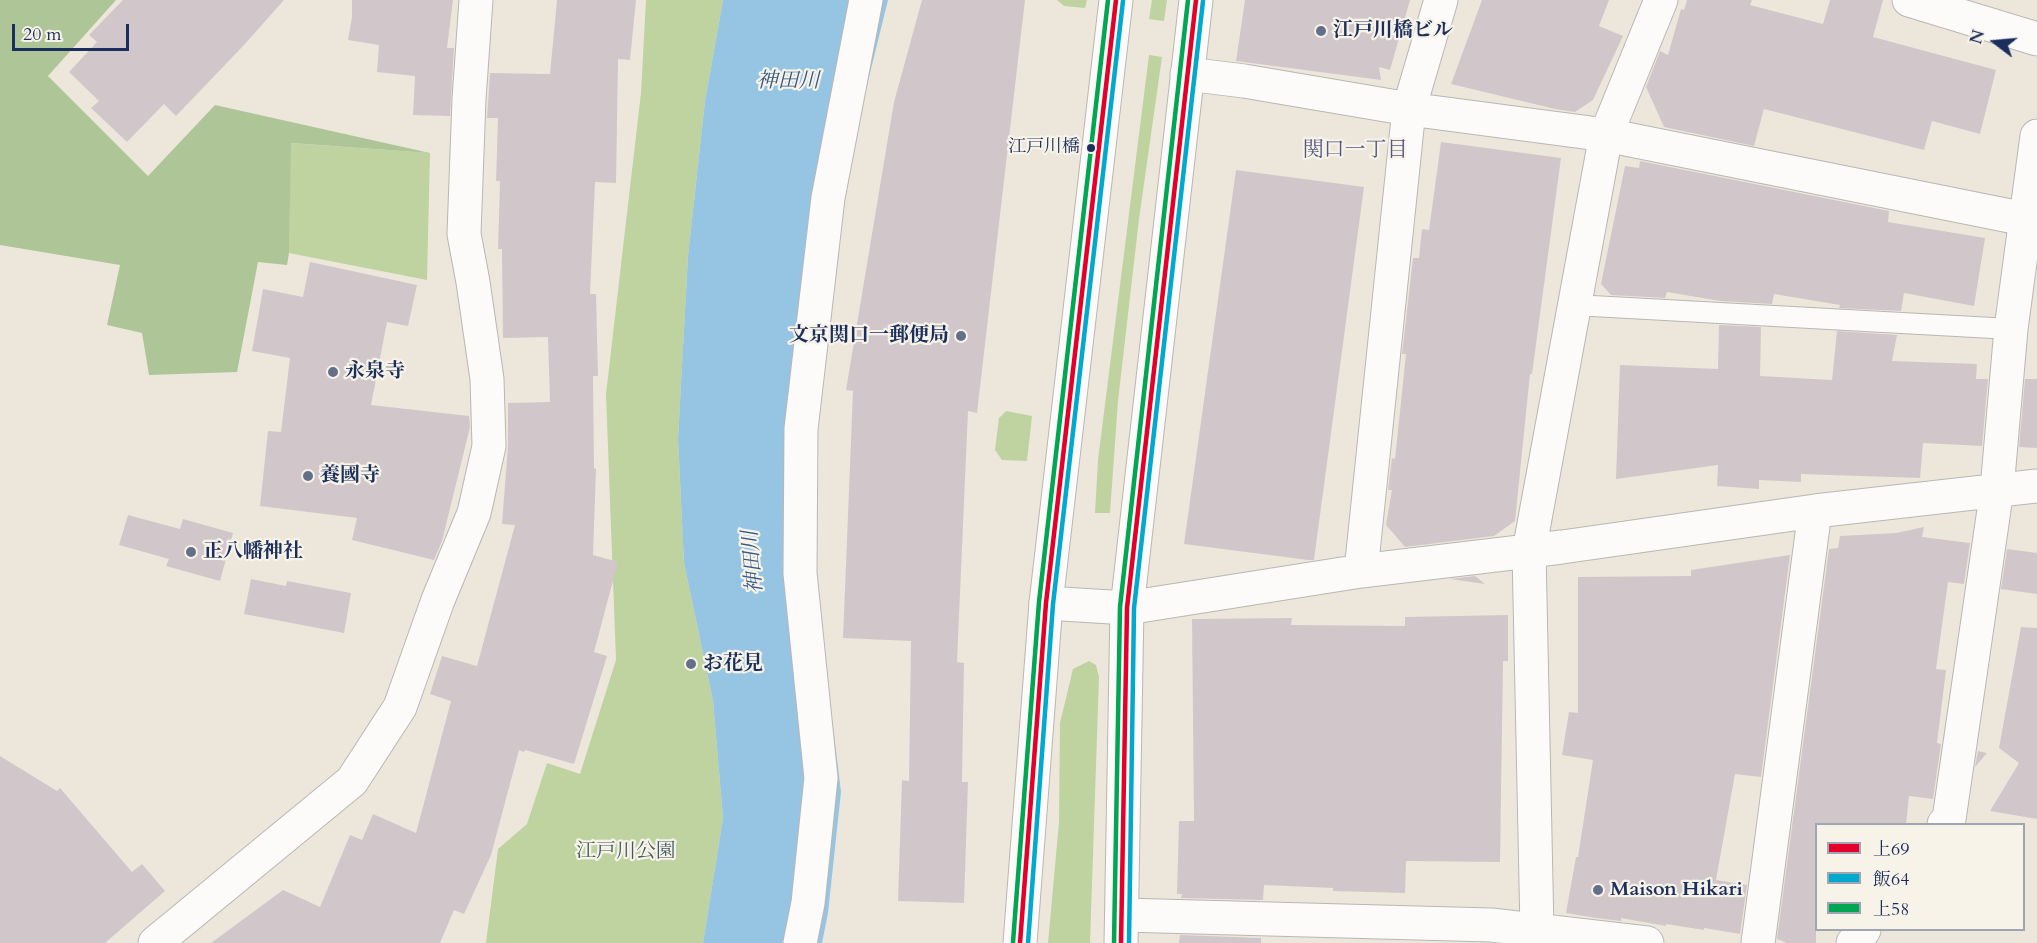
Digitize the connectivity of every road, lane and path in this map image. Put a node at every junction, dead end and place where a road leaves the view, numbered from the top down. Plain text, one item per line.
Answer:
1 (476, 0) edge
2 (866, 0) edge
3 (1116, 0) edge
4 (1196, 0) edge
5 (1441, 0) edge
6 (1661, 0) edge
7 (1909, 0) edge
8 (2037, 39) edge
9 (1188, 74) junction
10 (1409, 109) junction
11 (1606, 135) junction
12 (2037, 136) edge
13 (2025, 219) junction
14 (1574, 305) junction
15 (2011, 329) junction
16 (2037, 486) edge
17 (1997, 489) junction
18 (1815, 510) junction
19 (1529, 551) junction
20 (1361, 571) junction
21 (1046, 603) junction
22 (1127, 608) junction
23 (1946, 823) edge
24 (1122, 929) edge
25 (1863, 931) edge
26 (1534, 937) edge
27 (155, 943) edge
28 (800, 943) edge
29 (1020, 943) edge
30 (1647, 943) edge
31 (1758, 943) edge
32 (1853, 943) edge

1 - 27 main road
2 - 28 main road
3 - 21 main road
4 - 9 main road
5 - 10 main road
6 - 11 main road
7 - 8 main road
9 - 10 main road
9 - 22 main road
10 - 11 main road
10 - 20 main road
11 - 13 main road
11 - 14 main road
12 - 13 main road
13 - 15 main road
14 - 15 lane
14 - 19 main road
15 - 17 main road
16 - 17 main road
17 - 18 main road
17 - 23 main road
18 - 19 main road
18 - 31 main road
19 - 20 main road
19 - 26 main road
20 - 22 main road
21 - 22 main road
21 - 29 main road
22 - 24 main road
24 - 26 main road
25 - 32 main road
26 - 30 main road

